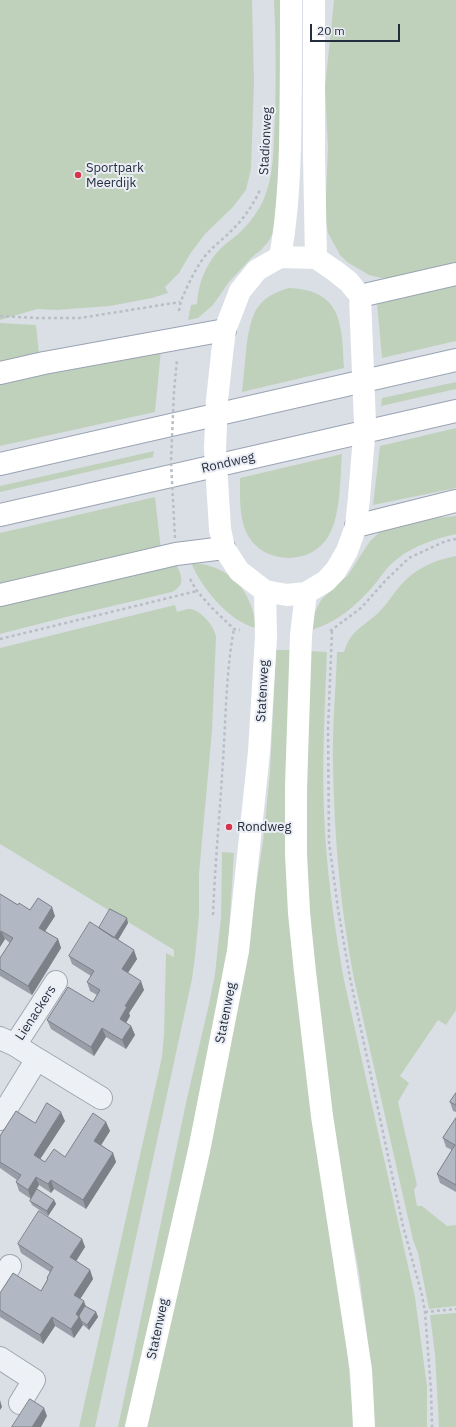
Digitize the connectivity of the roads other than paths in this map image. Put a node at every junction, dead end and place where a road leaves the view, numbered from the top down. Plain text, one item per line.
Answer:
1 (291, 0) edge
2 (314, 0) edge
3 (280, 257) junction
4 (316, 258) junction
5 (456, 274) edge
6 (360, 296) junction
7 (225, 330) junction
8 (456, 360) edge
9 (0, 373) edge
10 (456, 411) edge
11 (0, 464) edge
12 (456, 501) edge
13 (0, 515) edge
14 (356, 526) junction
15 (222, 538) junction
16 (265, 591) junction
17 (306, 593) junction
18 (0, 595) edge
19 (56, 982) dead end
20 (8, 1042) edge
21 (37, 1059) junction
22 (101, 1098) dead end
23 (0, 1119) edge
24 (0, 1358) edge
25 (20, 1403) dead end
26 (136, 1427) edge
27 (364, 1427) edge

1 - 3 street, Stadionweg
2 - 4 street
3 - 4 street
3 - 7 street
4 - 6 street
5 - 6 street
6 - 14 street, bridge
7 - 9 street
7 - 15 street, bridge
8 - 11 street
10 - 13 street, Rondweg
12 - 14 street
14 - 17 street
15 - 16 street
15 - 18 street
16 - 17 street
16 - 26 street, Statenweg
17 - 27 street
19 - 20 street, Lienackers
20 - 21 street, Lienackers
21 - 22 street, Lienackers
21 - 23 street, Lienackers
24 - 25 street

